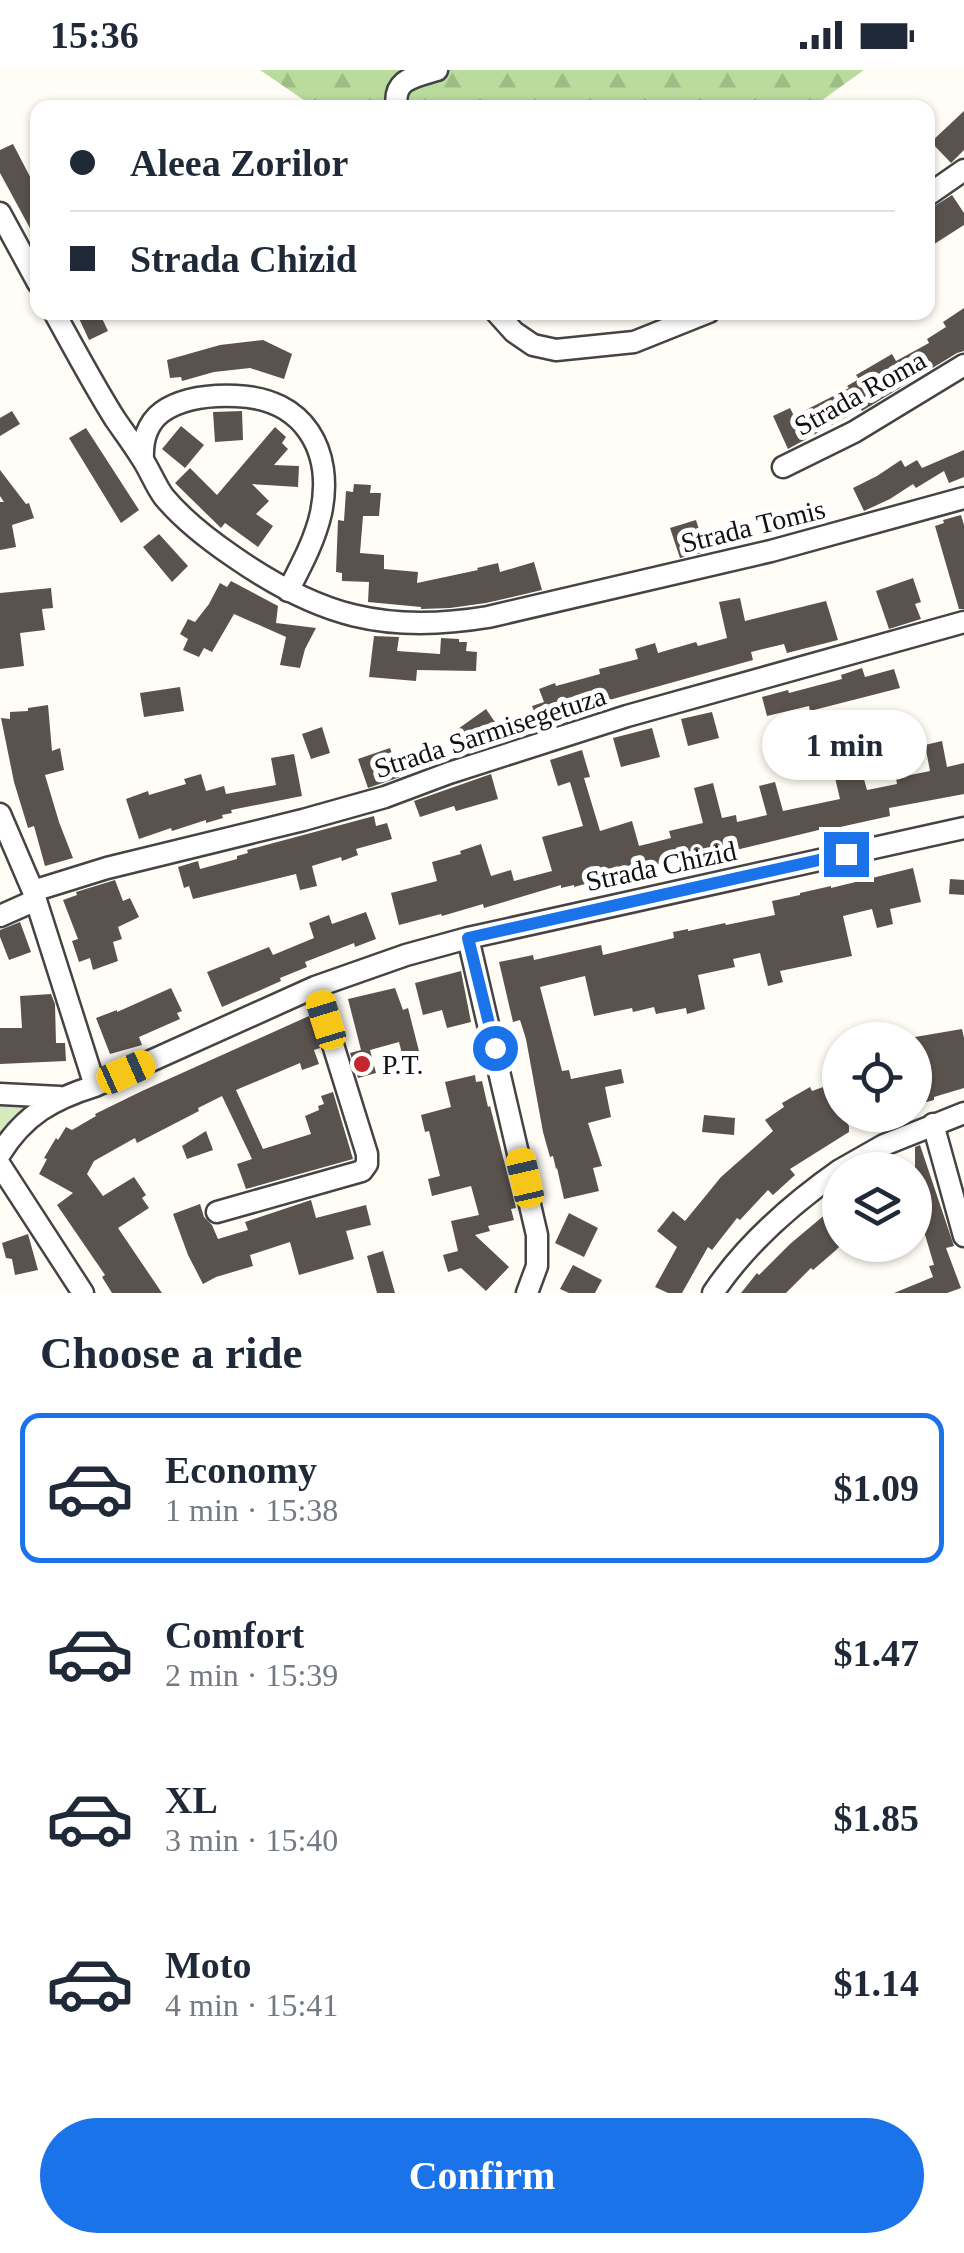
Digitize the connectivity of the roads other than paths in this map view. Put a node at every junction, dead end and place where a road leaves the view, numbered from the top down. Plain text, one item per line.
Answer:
1 (436, 70) edge
2 (397, 100) edge
3 (964, 170) edge
4 (935, 190) edge
5 (0, 213) edge
6 (30, 268) edge
7 (58, 320) edge
8 (503, 320) edge
9 (689, 320) edge
10 (964, 366) edge
11 (143, 460) junction
12 (782, 467) dead end
13 (964, 498) edge
14 (288, 590) junction
15 (964, 622) edge
16 (0, 814) edge
17 (964, 828) edge
18 (34, 895) junction
19 (0, 916) edge
20 (468, 938) junction
21 (315, 986) junction
22 (95, 1086) junction
23 (0, 1094) edge
24 (60, 1097) junction
25 (964, 1113) edge
26 (933, 1124) junction
27 (872, 1152) edge
28 (0, 1154) edge
29 (0, 1164) edge
30 (822, 1183) edge
31 (216, 1212) dead end
32 (964, 1236) edge
33 (83, 1293) edge
34 (527, 1293) edge
35 (713, 1293) edge

1 - 2 street
3 - 4 street
5 - 6 street
7 - 11 street
8 - 9 street
10 - 12 street, Strada Roma
11 - 14 street
11 - 14 street
13 - 14 street, Strada Tomis
15 - 18 street, Strada Sarmisegetuza
16 - 18 street
17 - 20 street, Strada Chizid
18 - 19 street, Strada Sarmisegetuza
18 - 22 street
20 - 21 street, Strada Chizid
20 - 34 street
21 - 22 street, Strada Chizid
21 - 31 street
22 - 24 street, Strada Chizid
23 - 24 street
24 - 28 street, Strada Chizid
25 - 26 street
26 - 27 street
26 - 32 street
29 - 33 street
30 - 35 street

